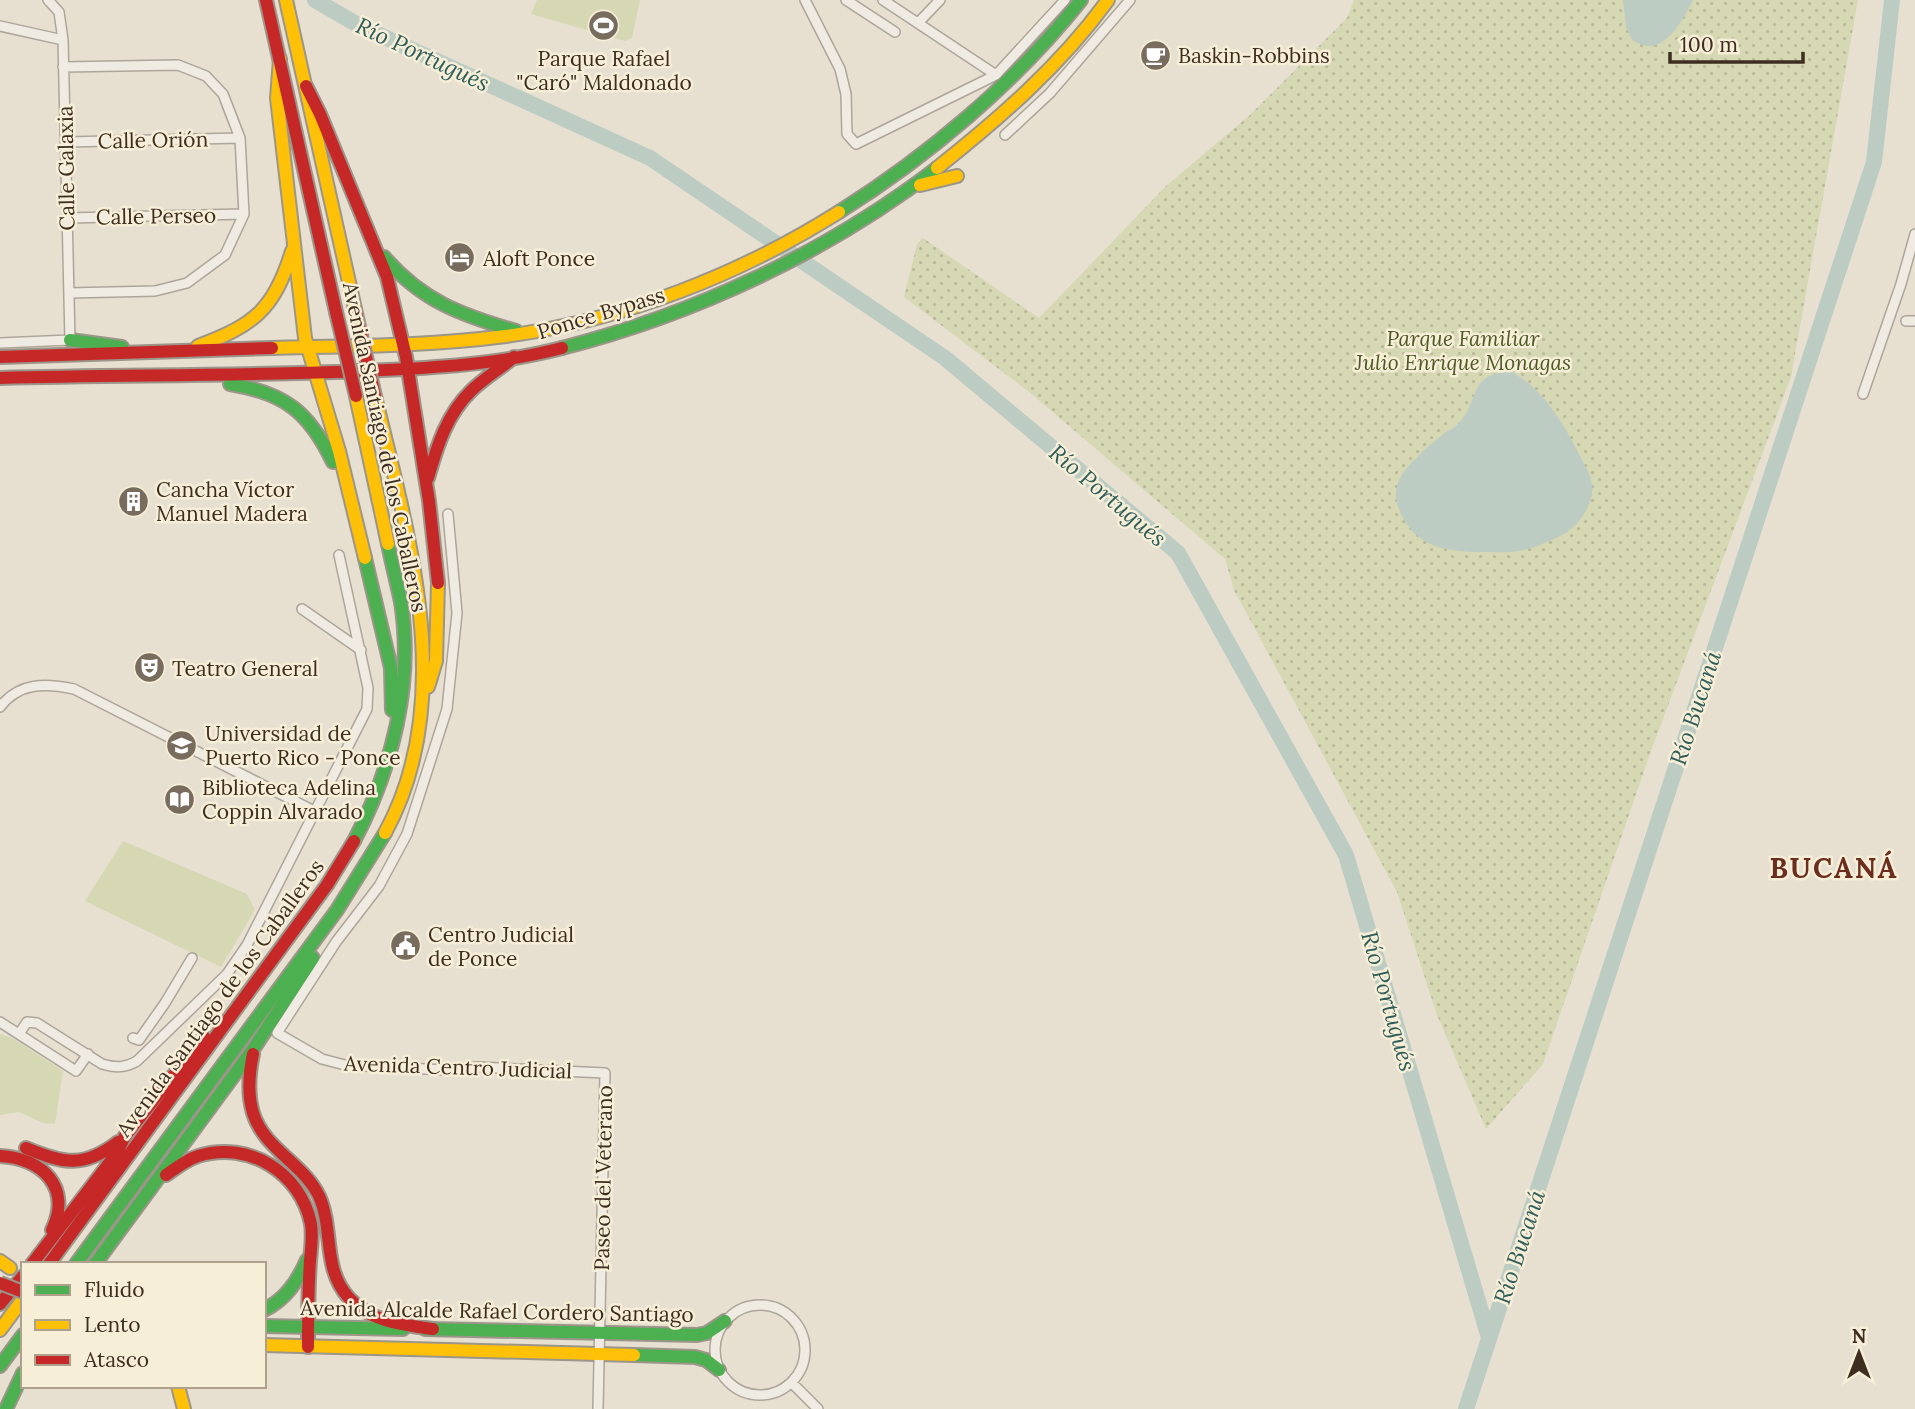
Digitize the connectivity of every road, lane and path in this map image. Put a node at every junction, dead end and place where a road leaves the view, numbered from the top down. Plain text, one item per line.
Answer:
1 (48, 0) edge
2 (265, 0) edge
3 (286, 0) edge
4 (805, 0) edge
5 (846, 0) edge
6 (883, 0) edge
7 (940, 0) edge
8 (1065, 0) edge
9 (1081, 0) edge
10 (1108, 0) edge
11 (1130, 0) edge
12 (918, 23) junction
13 (0, 26) edge
14 (1085, 29) junction
15 (895, 32) dead end
16 (1098, 39) junction
17 (63, 40) junction
18 (63, 67) junction
19 (996, 75) junction
20 (284, 100) junction
21 (315, 112) junction
22 (1004, 135) dead end
23 (240, 138) junction
24 (66, 142) junction
25 (957, 176) dead end
26 (911, 188) junction
27 (244, 214) junction
28 (67, 218) junction
29 (369, 234) junction
30 (1915, 234) edge
31 (294, 242) junction
32 (69, 293) junction
33 (522, 333) junction
34 (70, 340) junction
35 (0, 343) edge
36 (404, 346) junction
37 (307, 347) junction
38 (182, 351) junction
39 (141, 353) junction
40 (514, 357) junction
41 (0, 358) edge
42 (408, 368) junction
43 (315, 372) junction
44 (180, 375) junction
45 (0, 378) edge
46 (1863, 394) dead end
47 (427, 484) junction
48 (352, 504) junction
49 (448, 514) dead end
50 (339, 555) dead end
51 (302, 609) dead end
52 (361, 650) junction
53 (2, 704) edge
54 (422, 704) junction
55 (390, 758) junction
56 (316, 812) junction
57 (319, 935) junction
58 (191, 958) dead end
59 (232, 1017) junction
60 (0, 1022) edge
61 (19, 1034) junction
62 (152, 1046) junction
63 (254, 1048) junction
64 (88, 1054) junction
65 (605, 1073) joint
66 (125, 1136) junction
67 (0, 1146) edge
68 (0, 1156) edge
69 (155, 1182) junction
70 (311, 1252) junction
71 (40, 1261) edge
72 (77, 1262) edge
73 (96, 1262) edge
74 (11, 1268) edge
75 (0, 1283) edge
76 (21, 1291) edge
77 (21, 1302) edge
78 (0, 1304) edge
79 (266, 1309) edge
80 (725, 1321) junction
81 (266, 1326) edge
82 (308, 1328) junction
83 (433, 1329) junction
84 (0, 1330) edge
85 (601, 1333) junction
86 (21, 1338) edge
87 (266, 1345) edge
88 (308, 1347) junction
89 (600, 1354) junction
90 (21, 1364) edge
91 (0, 1366) edge
92 (719, 1370) junction
93 (21, 1377) edge
94 (792, 1383) junction
95 (179, 1388) edge
96 (0, 1392) edge
97 (6, 1409) edge
98 (184, 1409) edge
99 (598, 1409) edge
100 (818, 1409) edge

1 - 17 street, Calle Galaxia
2 - 20 main road
3 - 21 main road
4 - 19 street
5 - 15 street
6 - 12 street
7 - 12 street
8 - 19 street
9 - 33 main road, Ponce Bypass
10 - 14 main road, Ponce Bypass
11 - 16 street
12 - 19 street
13 - 17 street
14 - 16 street
14 - 26 main road, Ponce Bypass
16 - 22 street
17 - 18 street, Calle Galaxia
18 - 23 street
18 - 24 street, Calle Galaxia
20 - 31 main road
20 - 55 main road, Avenida Santiago de los Caballeros, bridge
21 - 29 main road
21 - 54 main road, Avenida Santiago de los Caballeros, bridge
23 - 24 street, Calle Orión
23 - 27 street
24 - 28 street, Calle Galaxia
25 - 26 main road
26 - 40 main road, Ponce Bypass
27 - 28 street, Calle Perseo
27 - 32 street
28 - 32 street, Calle Galaxia
29 - 33 main road
29 - 36 main road
30 - 46 street
31 - 37 main road
31 - 38 main road
32 - 34 street, Calle Galaxia
33 - 36 main road, Ponce Bypass
34 - 35 street
34 - 39 main road
36 - 37 main road, Ponce Bypass
36 - 42 main road
37 - 38 main road, Ponce Bypass
37 - 43 main road
38 - 39 main road, Ponce Bypass
39 - 41 main road, Ponce Bypass
40 - 42 main road, Ponce Bypass
40 - 47 main road
42 - 43 main road, Ponce Bypass
42 - 47 main road
43 - 44 main road, Ponce Bypass
43 - 48 main road
44 - 45 main road, Ponce Bypass
44 - 48 main road
47 - 54 main road
48 - 55 main road
49 - 65 street, Avenida Centro Judicial
50 - 52 street
51 - 52 street
52 - 56 street
53 - 56 street
54 - 57 main road, Avenida Santiago de los Caballeros
55 - 59 main road, Avenida Santiago de los Caballeros
56 - 62 street
57 - 63 main road
57 - 72 main road, Avenida Santiago de los Caballeros
58 - 62 street
59 - 66 main road
59 - 71 main road, Avenida Santiago de los Caballeros
60 - 61 street
61 - 64 street
61 - 64 street
62 - 64 street
63 - 69 main road
63 - 83 main road
65 - 85 street, Paseo del Veterano
66 - 67 main road
66 - 71 main road
68 - 71 main road
69 - 70 main road
69 - 73 main road
70 - 79 main road
70 - 82 main road
74 - 78 main road
75 - 76 main road, bridge
77 - 84 main road
80 - 85 main road, Avenida Alcalde Rafael Cordero Santiago
80 - 92 street
80 - 94 street
81 - 82 main road, Avenida Alcalde Rafael Cordero Santiago
82 - 83 main road, Avenida Alcalde Rafael Cordero Santiago
82 - 88 main road
83 - 85 main road, Avenida Alcalde Rafael Cordero Santiago
85 - 89 street, Paseo del Veterano
86 - 91 main road
87 - 88 main road, Avenida Alcalde Rafael Cordero Santiago
88 - 89 main road, Avenida Alcalde Rafael Cordero Santiago
89 - 92 main road, Avenida Alcalde Rafael Cordero Santiago
89 - 99 street, Paseo del Veterano
90 - 96 main road
92 - 94 street
93 - 97 main road
94 - 100 street
95 - 98 main road

